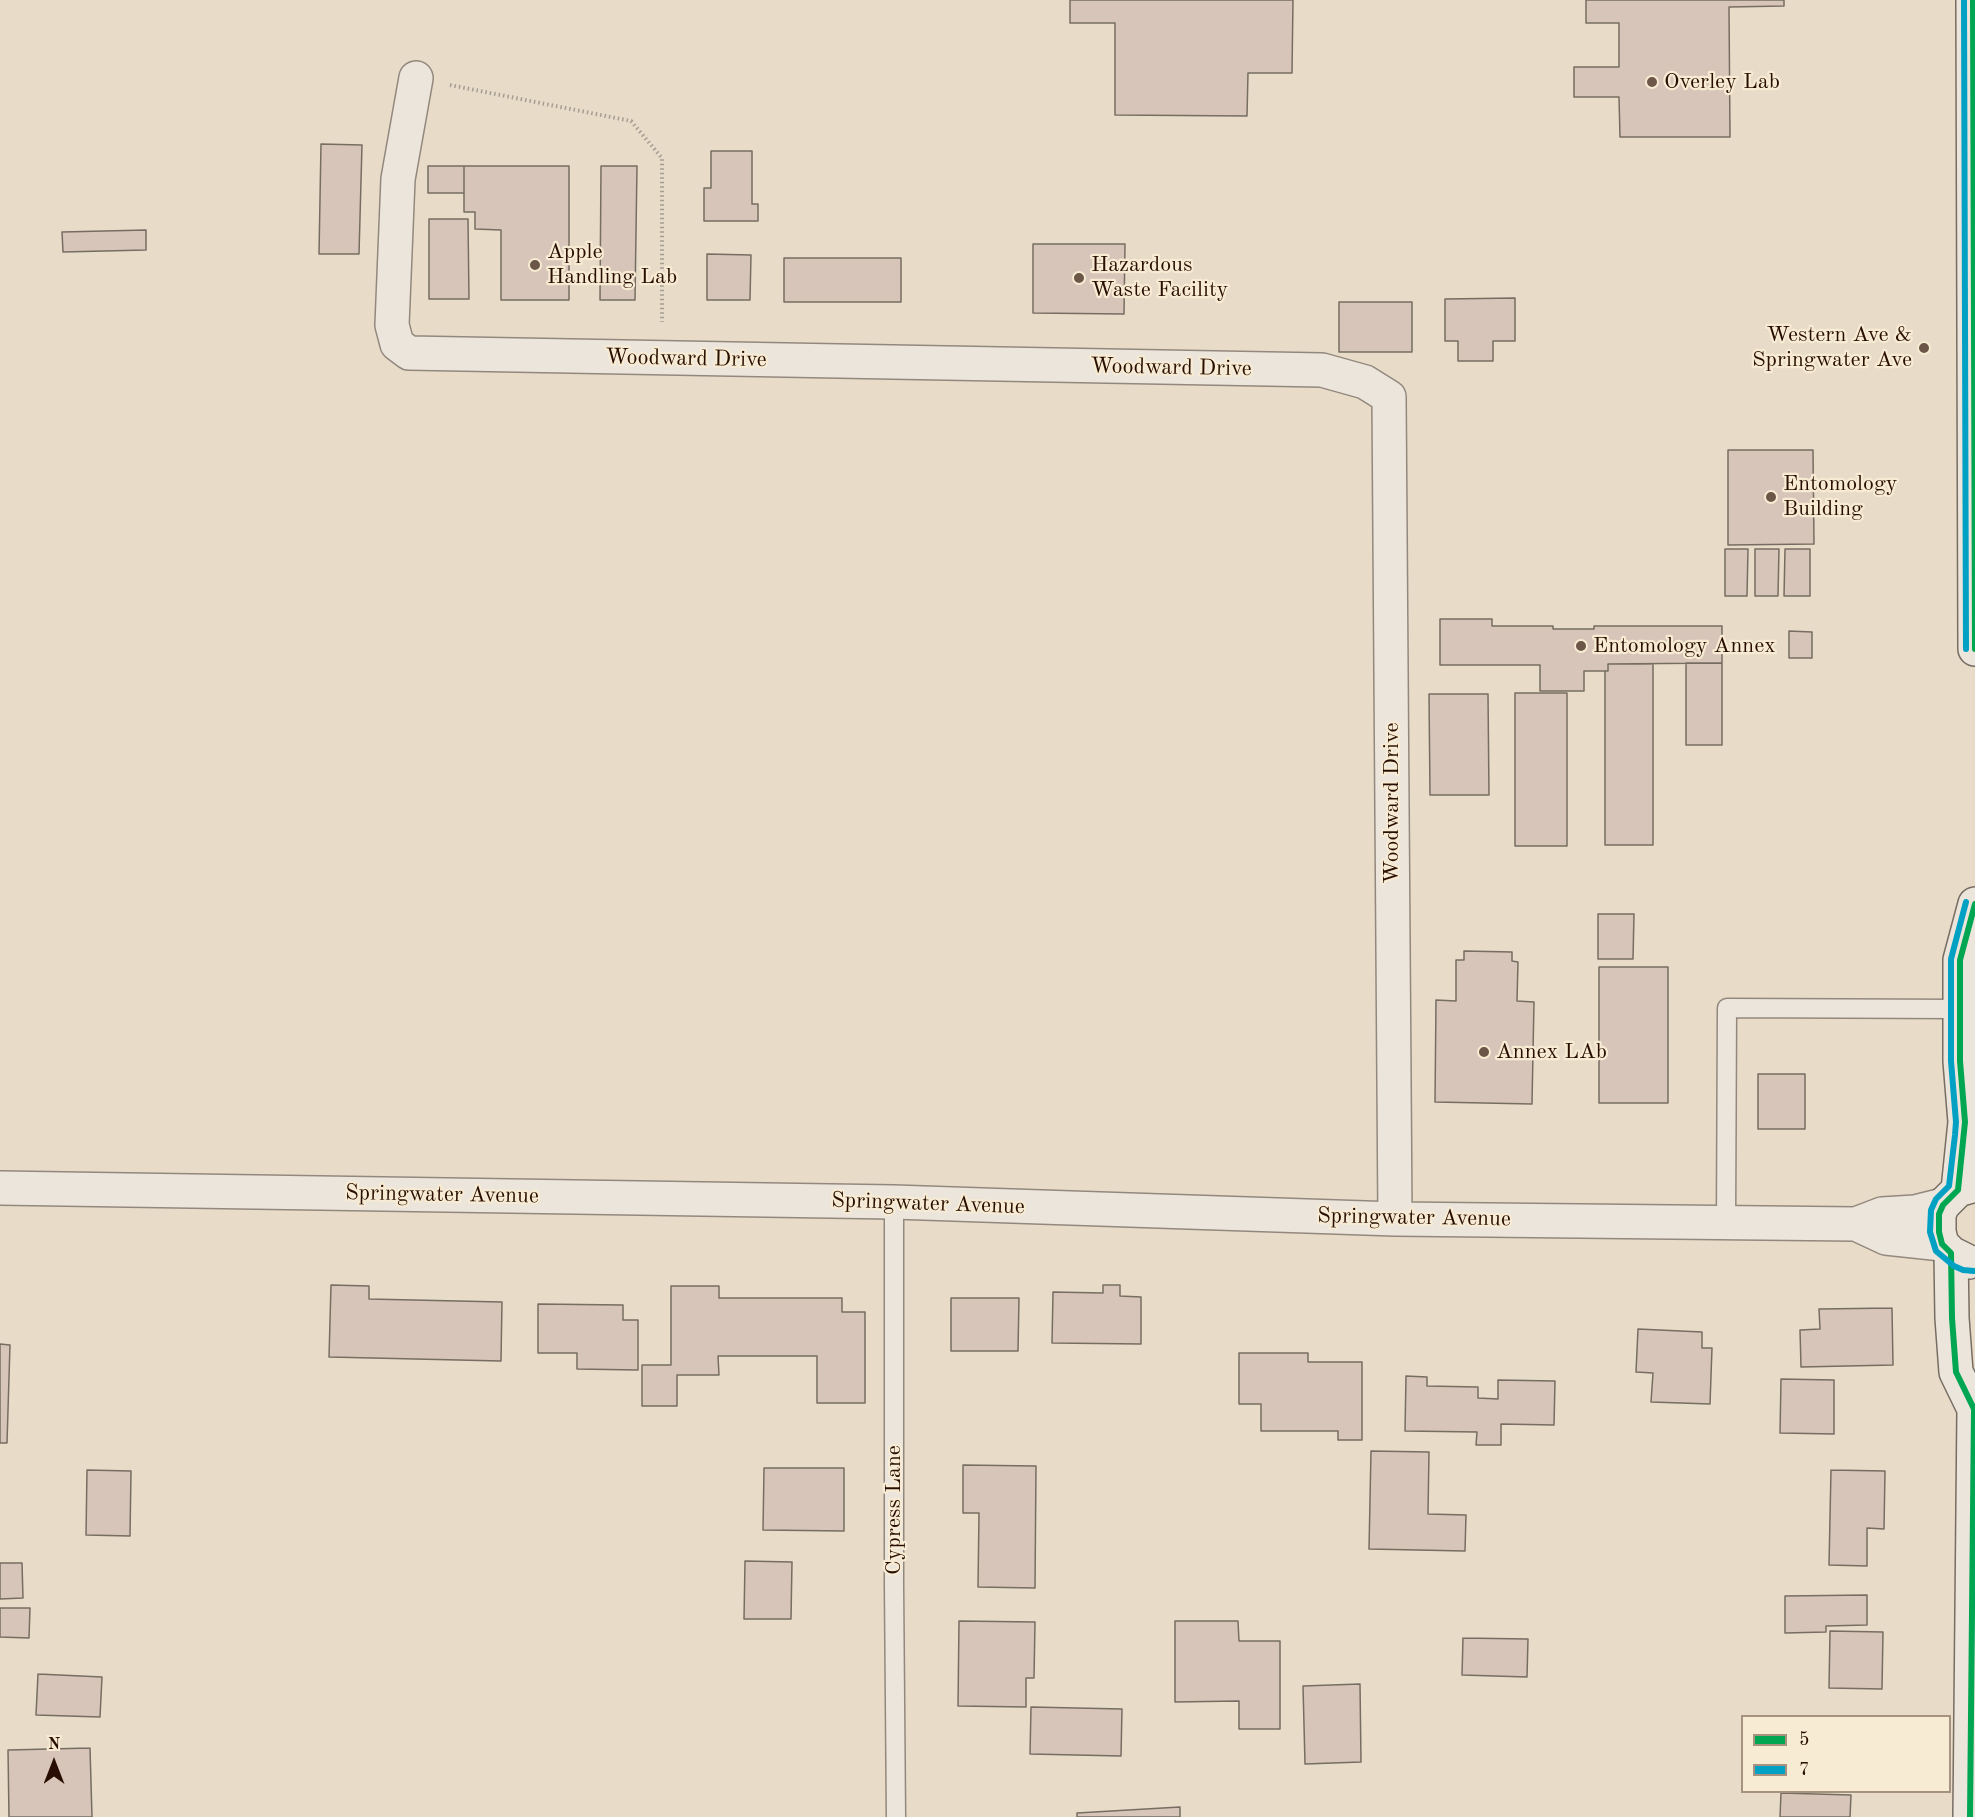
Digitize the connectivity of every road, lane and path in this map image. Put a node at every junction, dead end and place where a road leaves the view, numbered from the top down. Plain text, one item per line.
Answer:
1 (1973, 0) edge
2 (1974, 56) edge
3 (416, 78) joint
4 (662, 358) junction
5 (1975, 447) edge
6 (1975, 649) edge
7 (1975, 904) edge
8 (1959, 1009) junction
9 (0, 1188) edge
10 (1958, 1193) edge
11 (894, 1202) junction
12 (1395, 1219) junction
13 (1726, 1222) junction
14 (1856, 1224) junction
15 (1956, 1253) edge
16 (1974, 1407) edge
17 (896, 1817) edge
18 (1970, 1817) edge

1 - 2 street
2 - 5 street
3 - 4 path
3 - 4 street, Woodward Drive
4 - 12 street, Woodward Drive
5 - 6 street
7 - 8 street
8 - 10 street
8 - 13 lane
9 - 11 street, Springwater Avenue
10 - 14 street, Springwater Avenue
10 - 15 street
11 - 12 street, Springwater Avenue
11 - 17 lane, Cypress Lane
12 - 13 street, Springwater Avenue
13 - 14 street, Springwater Avenue
14 - 15 street, Springwater Avenue
15 - 16 street
16 - 18 street

